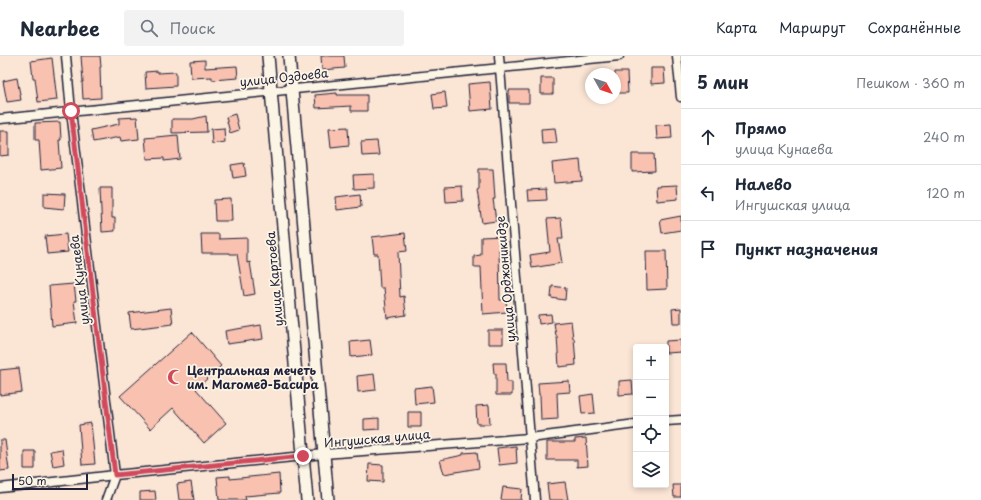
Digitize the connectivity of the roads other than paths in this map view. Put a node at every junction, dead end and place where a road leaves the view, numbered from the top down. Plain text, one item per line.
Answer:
1 (66, 56) edge
2 (268, 56) edge
3 (289, 56) edge
4 (499, 56) edge
5 (619, 56) edge
6 (677, 56) edge
7 (500, 67) junction
8 (293, 88) junction
9 (271, 91) junction
10 (681, 97) edge
11 (71, 111) junction
12 (0, 119) edge
13 (681, 420) edge
14 (669, 421) edge
15 (633, 424) edge
16 (530, 438) junction
17 (324, 454) junction
18 (303, 456) junction
19 (115, 475) junction
20 (0, 488) edge
21 (106, 500) edge
22 (307, 500) edge
23 (328, 500) edge
24 (535, 500) edge

1 - 11 street, улица Кунаева
2 - 9 main road, улица Картоева
3 - 8 main road
4 - 7 street, улица Орджоникидзе
5 - 7 street, улица Оздоева
6 - 10 street
7 - 8 street, улица Оздоева
7 - 16 street, улица Орджоникидзе
8 - 9 street, улица Оздоева
8 - 17 main road
9 - 11 street, улица Оздоева
9 - 18 main road, улица Картоева
11 - 12 street, улица Оздоева
11 - 19 street, улица Кунаева
13 - 14 street
15 - 16 street, Ингушская улица
16 - 17 street, Ингушская улица
16 - 24 street, улица Орджоникидзе
17 - 18 street, Ингушская улица
17 - 23 main road
18 - 19 street, Ингушская улица
18 - 22 main road, улица Картоева
19 - 20 street, Ингушская улица
19 - 21 street, улица Кунаева

